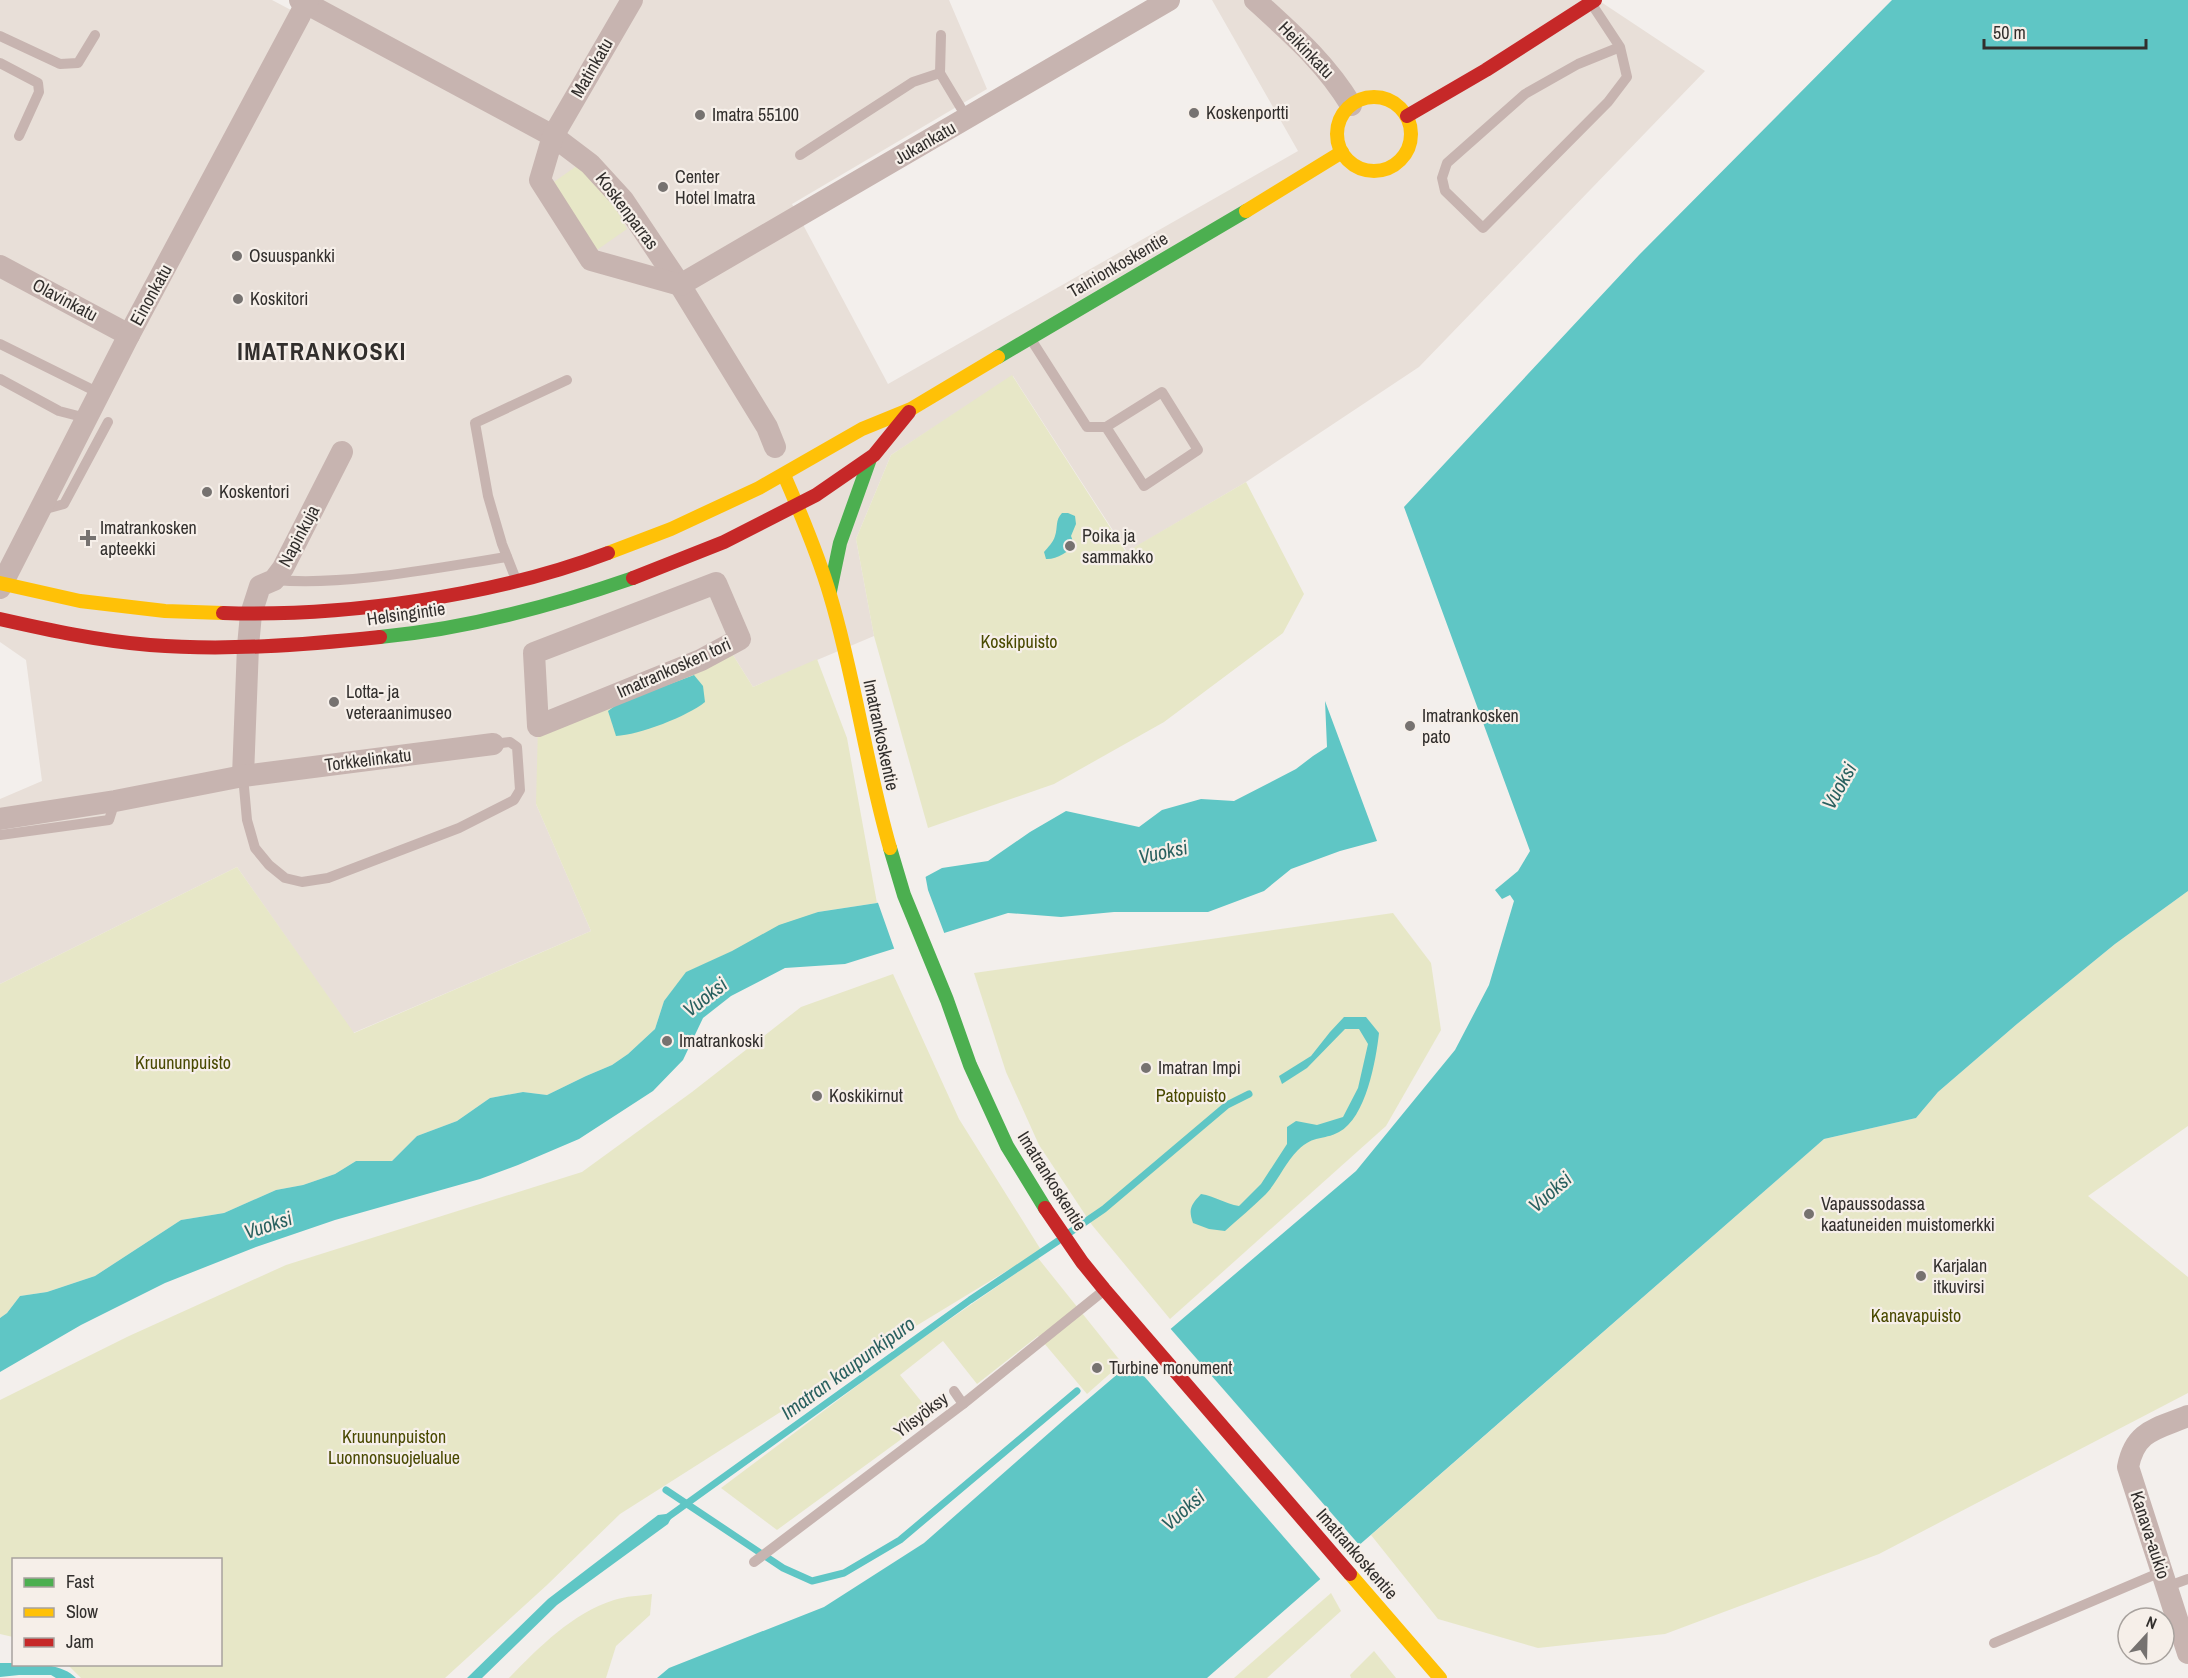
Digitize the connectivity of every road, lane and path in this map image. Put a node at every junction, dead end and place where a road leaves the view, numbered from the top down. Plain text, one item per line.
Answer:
1 (632, 0) edge
2 (1168, 0) edge
3 (1255, 0) edge
4 (305, 1) edge
5 (1593, 1) edge
6 (1573, 6) edge
7 (95, 35) dead end
8 (941, 35) dead end
9 (0, 36) edge
10 (1620, 47) junction
11 (0, 63) edge
12 (940, 73) junction
13 (1351, 105) junction
14 (1407, 116) junction
15 (967, 118) junction
16 (19, 135) dead end
17 (553, 135) junction
18 (1342, 152) junction
19 (800, 155) dead end
20 (0, 266) edge
21 (680, 285) junction
22 (129, 335) junction
23 (1030, 338) junction
24 (0, 344) edge
25 (0, 379) edge
26 (567, 380) dead end
27 (99, 393) junction
28 (911, 409) junction
29 (97, 420) junction
30 (1106, 427) junction
31 (775, 447) dead end
32 (342, 452) dead end
33 (870, 459) junction
34 (784, 475) junction
35 (798, 506) junction
36 (507, 557) junction
37 (274, 580) junction
38 (0, 585) edge
39 (830, 595) junction
40 (521, 596) junction
41 (251, 614) junction
42 (0, 619) edge
43 (248, 646) junction
44 (534, 653) joint
45 (493, 744) joint
46 (243, 776) junction
47 (115, 801) junction
48 (0, 819) edge
49 (0, 835) edge
50 (1104, 1289) junction
51 (954, 1391) dead end
52 (963, 1404) junction
53 (2188, 1416) edge
54 (754, 1562) dead end
55 (2188, 1579) edge
56 (2163, 1580) junction
57 (1994, 1644) dead end
58 (2188, 1653) edge
59 (1440, 1678) edge

1 - 17 street, Matinkatu
2 - 15 street, Jukankatu
3 - 13 street, Heikinkatu
4 - 17 street, Koskenparras
4 - 22 street, Einonkatu
5 - 6 main road
5 - 10 lane
6 - 14 main road
7 - 9 lane
8 - 12 lane
10 - 10 lane
11 - 16 lane
12 - 15 lane
12 - 19 lane
13 - 14 main road
13 - 18 main road
14 - 18 main road
15 - 21 street, Jukankatu
17 - 21 street, Koskenparras
17 - 21 street, Matinkatu
18 - 23 main road, Tainionkoskentie
20 - 22 street, Olavinkatu
21 - 31 street, Koskenparras
22 - 27 street, Einonkatu
23 - 28 main road, Tainionkoskentie
23 - 30 lane
24 - 27 lane
25 - 29 lane
26 - 36 lane
27 - 29 street, Einonkatu
28 - 33 main road, Tainionkoskentie
28 - 34 main road, Tainionkoskentie
29 - 38 street, Einonkatu
30 - 30 lane
32 - 37 street, Napinkuja
33 - 35 main road, Tainionkoskentie
33 - 39 main road, Imatrankoskentie
34 - 35 main road, Imatrankoskentie
34 - 40 main road, Helsingintie
35 - 39 main road, Imatrankoskentie
35 - 40 main road, Helsingintie
36 - 37 lane
36 - 40 lane
37 - 41 street, Napinkuja
38 - 41 main road, Helsingintie
39 - 50 main road, Imatrankoskentie
40 - 41 main road, Helsingintie
40 - 43 main road, Helsingintie
41 - 43 street
42 - 43 main road, Helsingintie
43 - 46 street
44 - 44 street, Imatrankosken tori
45 - 46 street, Torkkelinkatu
45 - 46 lane
46 - 47 street, Torkkelinkatu
47 - 48 street, Torkkelinkatu
47 - 49 lane
50 - 52 lane, Ylisyöksy
50 - 59 main road, Imatrankoskentie
51 - 52 lane
52 - 54 lane, Ylisyöksy
53 - 56 street, Kanava-aukio
55 - 56 lane
56 - 57 lane
56 - 58 street, Kanava-aukio

